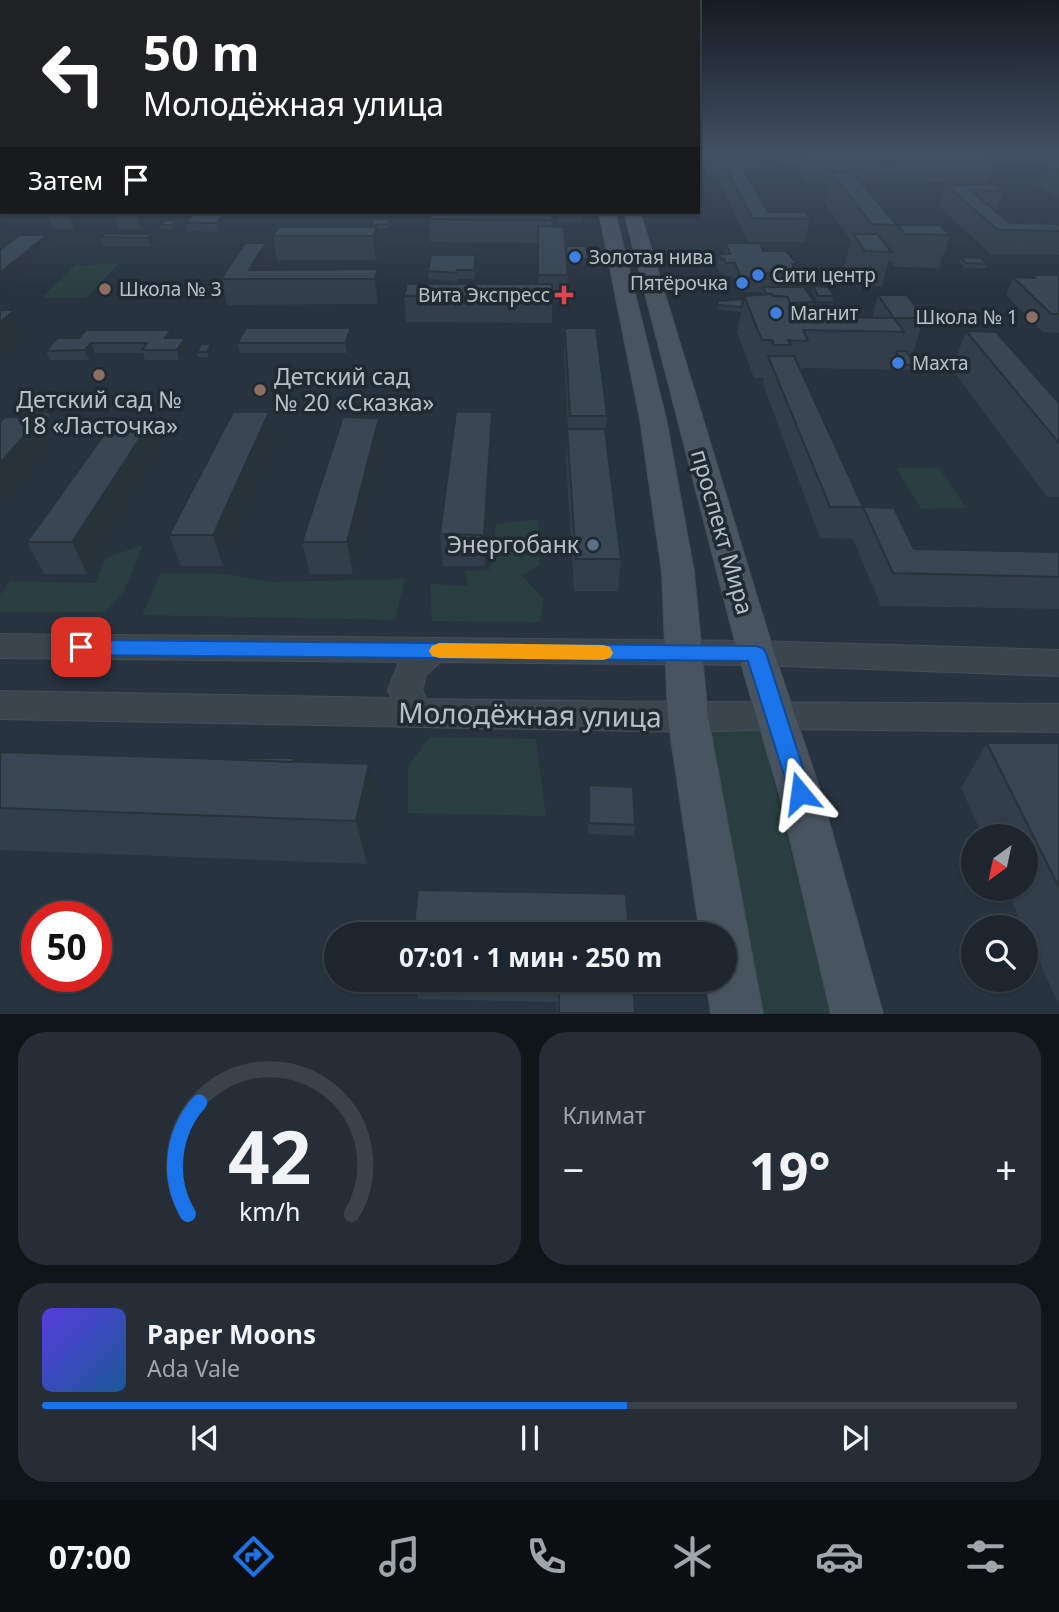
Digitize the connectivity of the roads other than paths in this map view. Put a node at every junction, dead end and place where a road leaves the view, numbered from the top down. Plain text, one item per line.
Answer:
1 (620, 214) edge
2 (653, 419) junction
3 (690, 419) junction
4 (0, 646) edge
5 (432, 651) junction
6 (756, 653) junction
7 (682, 654) junction
8 (1056, 664) edge
9 (0, 705) edge
10 (426, 713) junction
11 (777, 715) junction
12 (688, 718) junction
13 (1059, 718) edge
14 (721, 922) edge
15 (733, 992) edge
16 (737, 1013) edge
17 (857, 1013) edge

1 - 2 main road, проспект Мира
1 - 3 main road, проспект Мира
2 - 3 main road
2 - 7 main road, проспект Мира
3 - 6 main road, проспект Мира
4 - 5 street
5 - 7 street
5 - 10 street
6 - 7 street
6 - 8 street
6 - 11 main road, проспект Мира
7 - 12 main road, проспект Мира
9 - 10 street, Молодёжная улица
10 - 12 street, Молодёжная улица
11 - 12 street, Молодёжная улица
11 - 13 street, Молодёжная улица
11 - 17 main road, проспект Мира
12 - 14 main road, проспект Мира
15 - 16 main road

